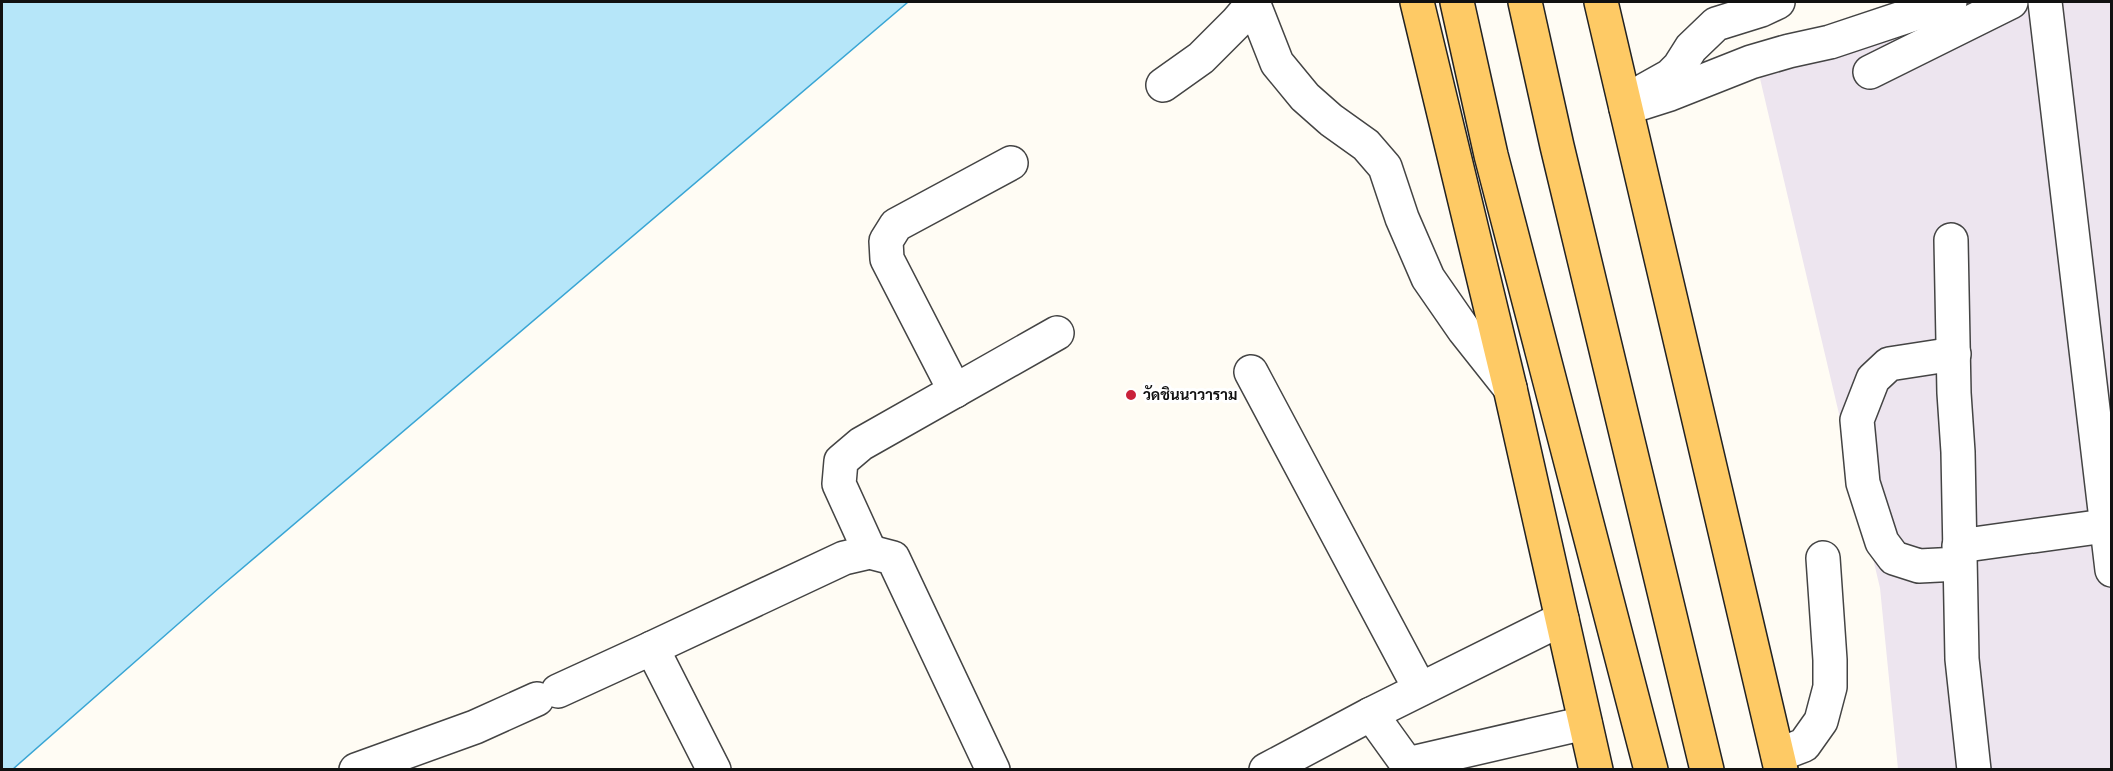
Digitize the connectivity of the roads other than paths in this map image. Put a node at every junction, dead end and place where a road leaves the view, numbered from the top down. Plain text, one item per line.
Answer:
1 (1253, 2) edge
2 (1417, 2) edge
3 (1457, 2) edge
4 (1525, 2) edge
5 (1600, 2) edge
6 (1778, 2) edge
7 (1950, 2) edge
8 (2011, 2) edge
9 (2045, 2) edge
10 (1870, 72) dead end
11 (1163, 85) dead end
12 (1625, 103) junction
13 (1011, 163) dead end
14 (1951, 240) dead end
15 (1057, 333) dead end
16 (1954, 354) junction
17 (1251, 372) dead end
18 (1510, 388) junction
19 (955, 391) junction
20 (2109, 525) edge
21 (870, 552) junction
22 (1959, 555) junction
23 (1823, 558) dead end
24 (2112, 570) edge
25 (1562, 619) junction
26 (652, 648) junction
27 (1420, 689) junction
28 (1371, 714) junction
29 (1585, 723) junction
30 (1779, 762) edge
31 (1407, 767) edge
32 (356, 770) edge
33 (714, 770) edge
34 (993, 770) edge
35 (1266, 770) edge
36 (1596, 770) edge
37 (1651, 770) edge
38 (1707, 770) edge
39 (1974, 770) edge

1 - 11 street
1 - 18 street
2 - 18 main road
3 - 37 main road
4 - 38 main road
5 - 12 main road
6 - 12 street
7 - 12 street
8 - 10 street
9 - 20 street
12 - 30 main road
13 - 19 street
14 - 16 street
15 - 19 street
16 - 22 street
16 - 22 street
17 - 27 street
18 - 25 main road
19 - 21 street
20 - 22 street
20 - 24 street
21 - 26 street
21 - 34 street
22 - 39 street
23 - 30 street
25 - 27 street
25 - 29 main road
26 - 32 street
26 - 33 street
27 - 28 street
28 - 31 street
28 - 35 street
29 - 31 street
29 - 36 main road

